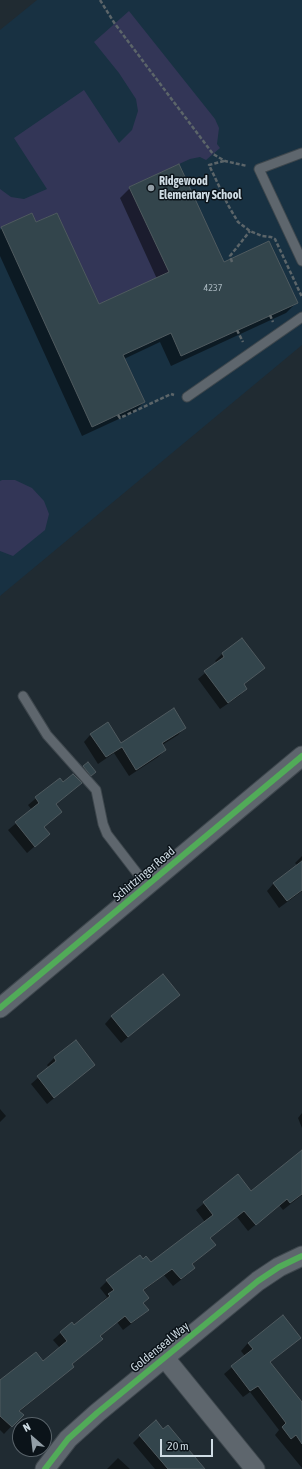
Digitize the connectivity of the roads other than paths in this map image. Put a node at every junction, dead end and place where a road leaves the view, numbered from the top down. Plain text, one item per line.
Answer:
1 (302, 153) edge
2 (302, 261) edge
3 (302, 317) edge
4 (187, 397) road end
5 (23, 696) dead end
6 (302, 756) edge
7 (147, 886) junction
8 (0, 1008) edge
9 (302, 1256) edge
10 (164, 1357) junction
11 (45, 1469) edge
12 (256, 1469) edge

1 - 2 lane
3 - 4 lane
5 - 7 lane
6 - 7 street, Schirtzinger Road
7 - 8 street, Schirtzinger Road
9 - 10 street, Goldenseal Way
10 - 11 street, Goldenseal Way
10 - 12 street

